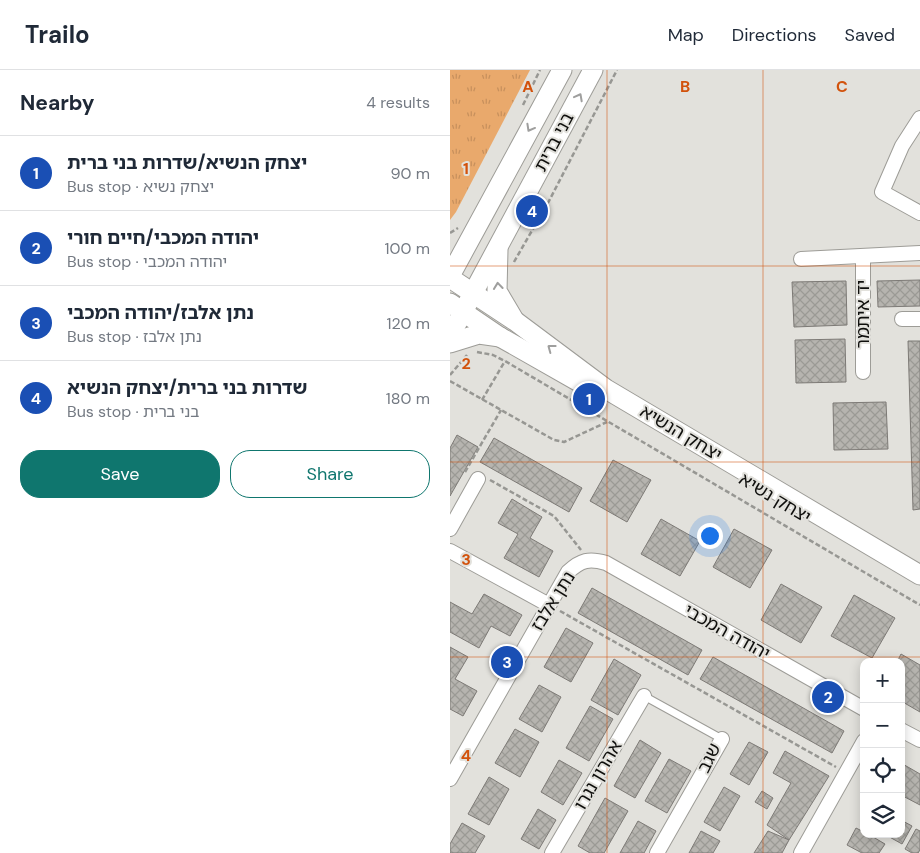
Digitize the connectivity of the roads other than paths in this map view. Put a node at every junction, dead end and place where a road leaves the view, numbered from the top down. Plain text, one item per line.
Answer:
1 (562, 70) edge
2 (594, 70) edge
3 (920, 118) edge
4 (920, 214) edge
5 (471, 236) junction
6 (498, 246) junction
7 (450, 249) edge
8 (920, 253) edge
9 (863, 256) junction
10 (801, 259) dead end
11 (450, 277) edge
12 (473, 294) junction
13 (456, 308) edge
14 (902, 320) dead end
15 (920, 320) edge
16 (515, 322) junction
17 (450, 336) edge
18 (500, 337) junction
19 (450, 343) edge
20 (863, 372) dead end
21 (478, 479) road end
22 (450, 529) edge
23 (450, 551) edge
24 (588, 560) joint
25 (920, 575) edge
26 (920, 584) edge
27 (549, 606) junction
28 (644, 696) joint
29 (860, 707) edge
30 (905, 732) edge
31 (722, 739) joint
32 (920, 740) edge
33 (860, 748) edge
34 (450, 779) edge
35 (552, 853) edge
36 (657, 853) edge
37 (801, 853) edge

1 -> 5 main road, בני ברית
6 -> 2 main road, בני ברית
3 - 4 street
5 - 7 main road
5 - 11 main road, בני ברית
6 - 12 main road, בני ברית
16 -> 6 main road
8 - 9 street, יד איתמר
9 - 10 street, יד איתמר
9 - 20 street, יד איתמר
11 - 12 main road, יצחק הנשיא
12 - 13 main road, בני ברית
12 - 16 main road, יצחק הנשיא
13 - 17 main road
13 - 18 main road, יצחק נשיא
14 - 15 street
25 -> 16 main road, יצחק הנשיא
18 - 19 main road
18 - 26 main road, יצחק נשיא
21 - 22 street
23 - 27 street
24 - 27 street, נתן אלבז
24 - 29 street, יהודה המכבי
27 - 34 street, נתן אלבז
28 - 31 lane, שגב
28 - 35 street, אהרון נגרו
30 - 32 street
31 - 36 street, שגב
33 - 37 street

